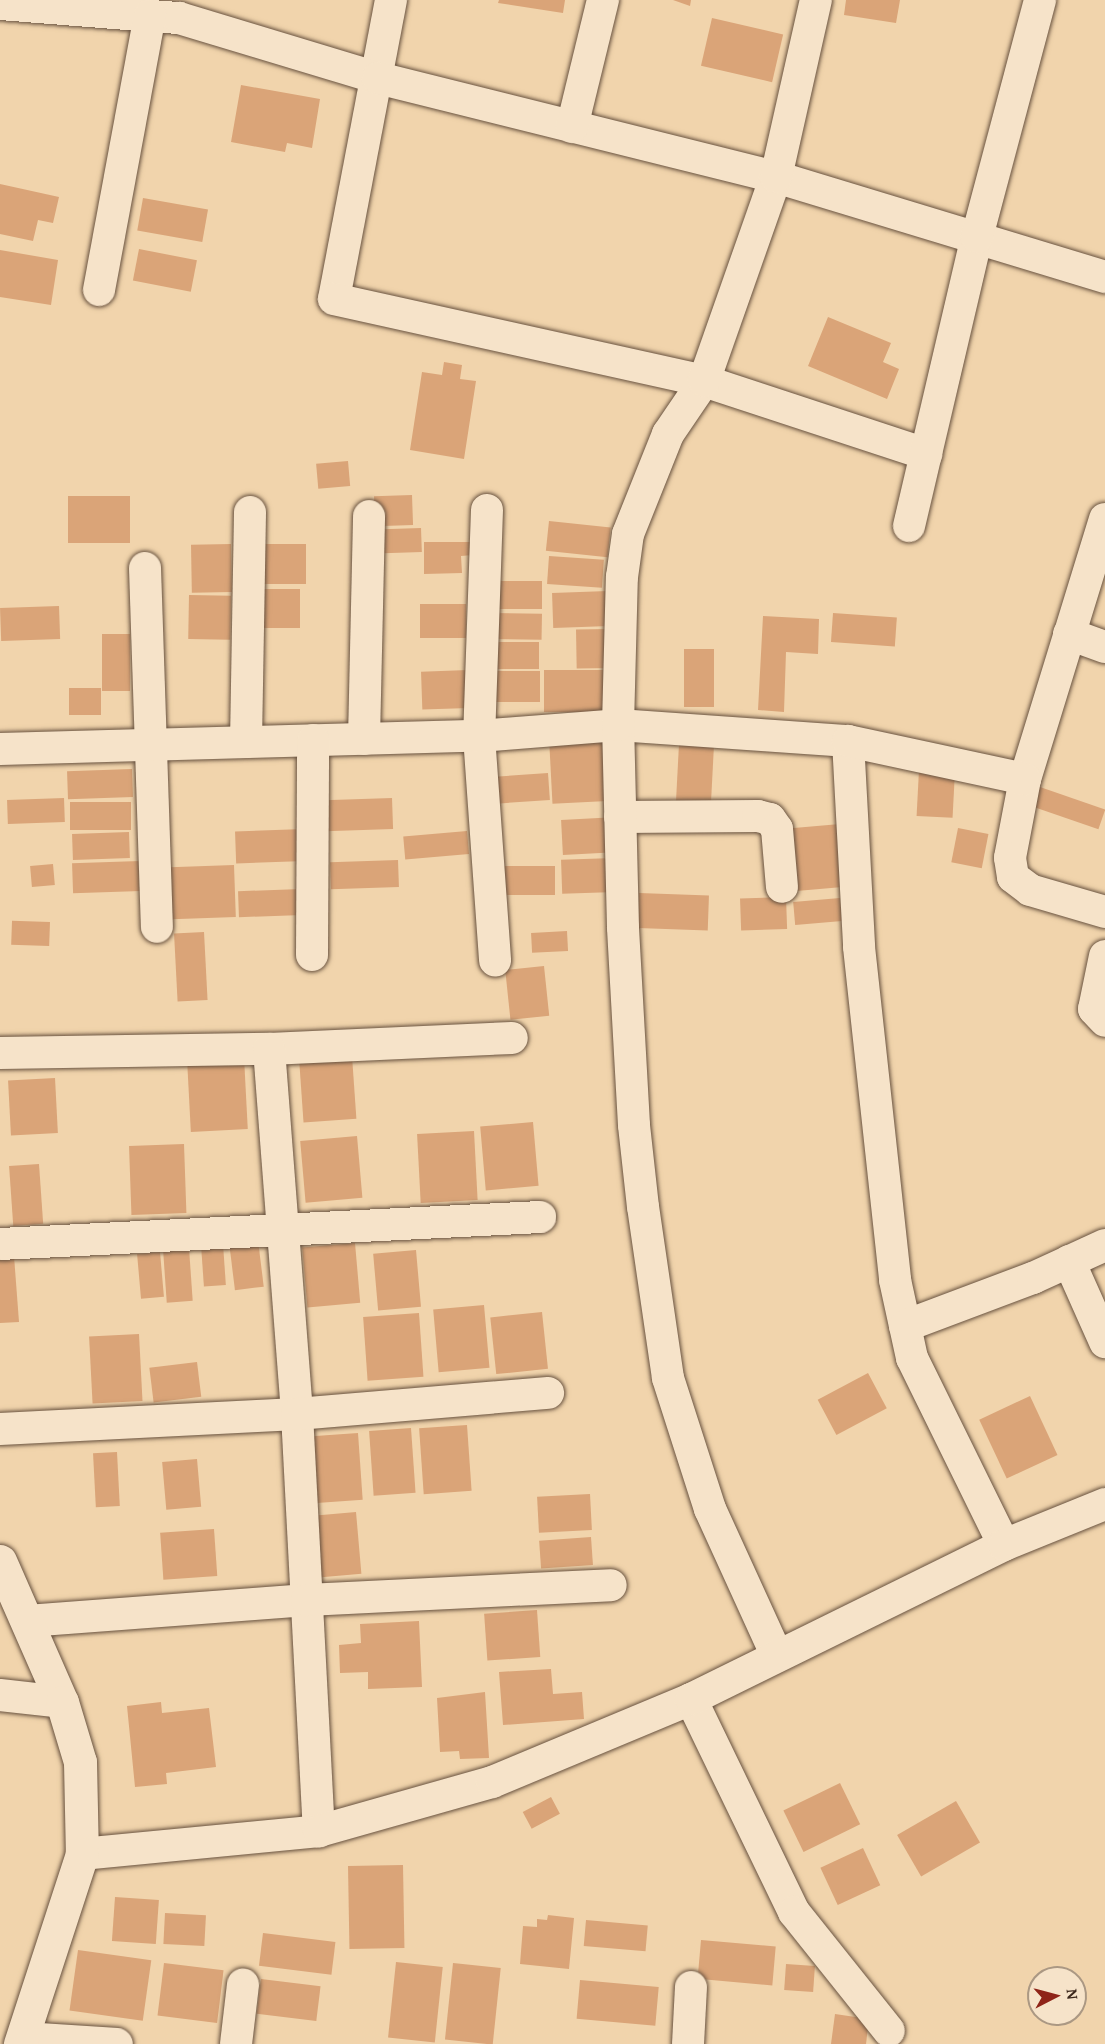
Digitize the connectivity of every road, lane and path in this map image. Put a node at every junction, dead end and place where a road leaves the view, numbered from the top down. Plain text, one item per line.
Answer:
1 (391, 0) edge
2 (603, 0) edge
3 (816, 0) edge
4 (1040, 0) edge
5 (0, 4) edge
6 (168, 11) edge
7 (378, 78) junction
8 (572, 127) junction
9 (776, 177) junction
10 (977, 237) junction
11 (1105, 277) edge
12 (99, 290) dead end
13 (704, 381) junction
14 (926, 454) junction
15 (487, 510) dead end
16 (250, 512) dead end
17 (369, 516) dead end
18 (1105, 519) edge
19 (909, 526) dead end
20 (145, 568) dead end
21 (1069, 634) junction
22 (1105, 646) edge
23 (618, 725) junction
24 (479, 736) junction
25 (364, 739) junction
26 (313, 740) junction
27 (848, 741) junction
28 (246, 742) junction
29 (151, 745) junction
30 (0, 749) edge
31 (1025, 779) junction
32 (620, 817) junction
33 (782, 887) dead end
34 (1105, 912) edge
35 (157, 927) dead end
36 (312, 955) dead end
37 (1105, 956) edge
38 (495, 960) dead end
39 (1105, 1021) edge
40 (512, 1038) dead end
41 (269, 1049) junction
42 (0, 1053) edge
43 (540, 1217) dead end
44 (285, 1228) junction
45 (0, 1244) edge
46 (1105, 1245) edge
47 (1070, 1261) junction
48 (905, 1326) junction
49 (1105, 1342) edge
50 (548, 1393) dead end
51 (297, 1414) junction
52 (0, 1429) edge
53 (1105, 1504) edge
54 (1004, 1545) junction
55 (0, 1561) edge
56 (611, 1585) dead end
57 (307, 1600) junction
58 (27, 1621) junction
59 (777, 1656) junction
60 (0, 1695) edge
61 (691, 1699) junction
62 (62, 1702) junction
63 (319, 1831) junction
64 (82, 1854) junction
65 (243, 1984) dead end
66 (691, 1987) dead end
67 (890, 2031) dead end
68 (22, 2041) edge
69 (117, 2044) edge
70 (236, 2044) edge
71 (688, 2044) edge

1 - 7 street
2 - 8 street
3 - 9 street
4 - 10 street
5 - 6 street
6 - 7 street
6 - 12 street
7 - 8 street
7 - 13 street
8 - 9 street
9 - 10 street
9 - 13 street
10 - 11 street
10 - 14 street
13 - 14 street
13 - 23 street
14 - 19 street
15 - 24 street
16 - 28 street
17 - 25 street
18 - 21 street
20 - 29 street
21 - 22 street
21 - 31 street
23 - 24 street
23 - 27 street
23 - 32 street
24 - 25 street
24 - 38 street
25 - 26 street
26 - 28 street
26 - 36 street
27 - 31 street
27 - 48 street
28 - 29 street
29 - 30 street
29 - 35 street
31 - 34 street
32 - 33 street
32 - 59 street
37 - 39 street
40 - 41 street
41 - 42 street
41 - 44 street
43 - 44 street
44 - 45 street
44 - 51 street
46 - 47 street
47 - 48 street
47 - 49 street
48 - 54 street
50 - 51 street
51 - 52 street
51 - 57 street
53 - 54 street
54 - 59 street
55 - 58 main road
56 - 57 street
57 - 58 street
57 - 63 street
58 - 62 main road
59 - 61 street
60 - 62 street
61 - 63 street
61 - 67 street
62 - 64 main road
63 - 64 street
64 - 68 main road
65 - 70 street
66 - 71 street
68 - 69 street

